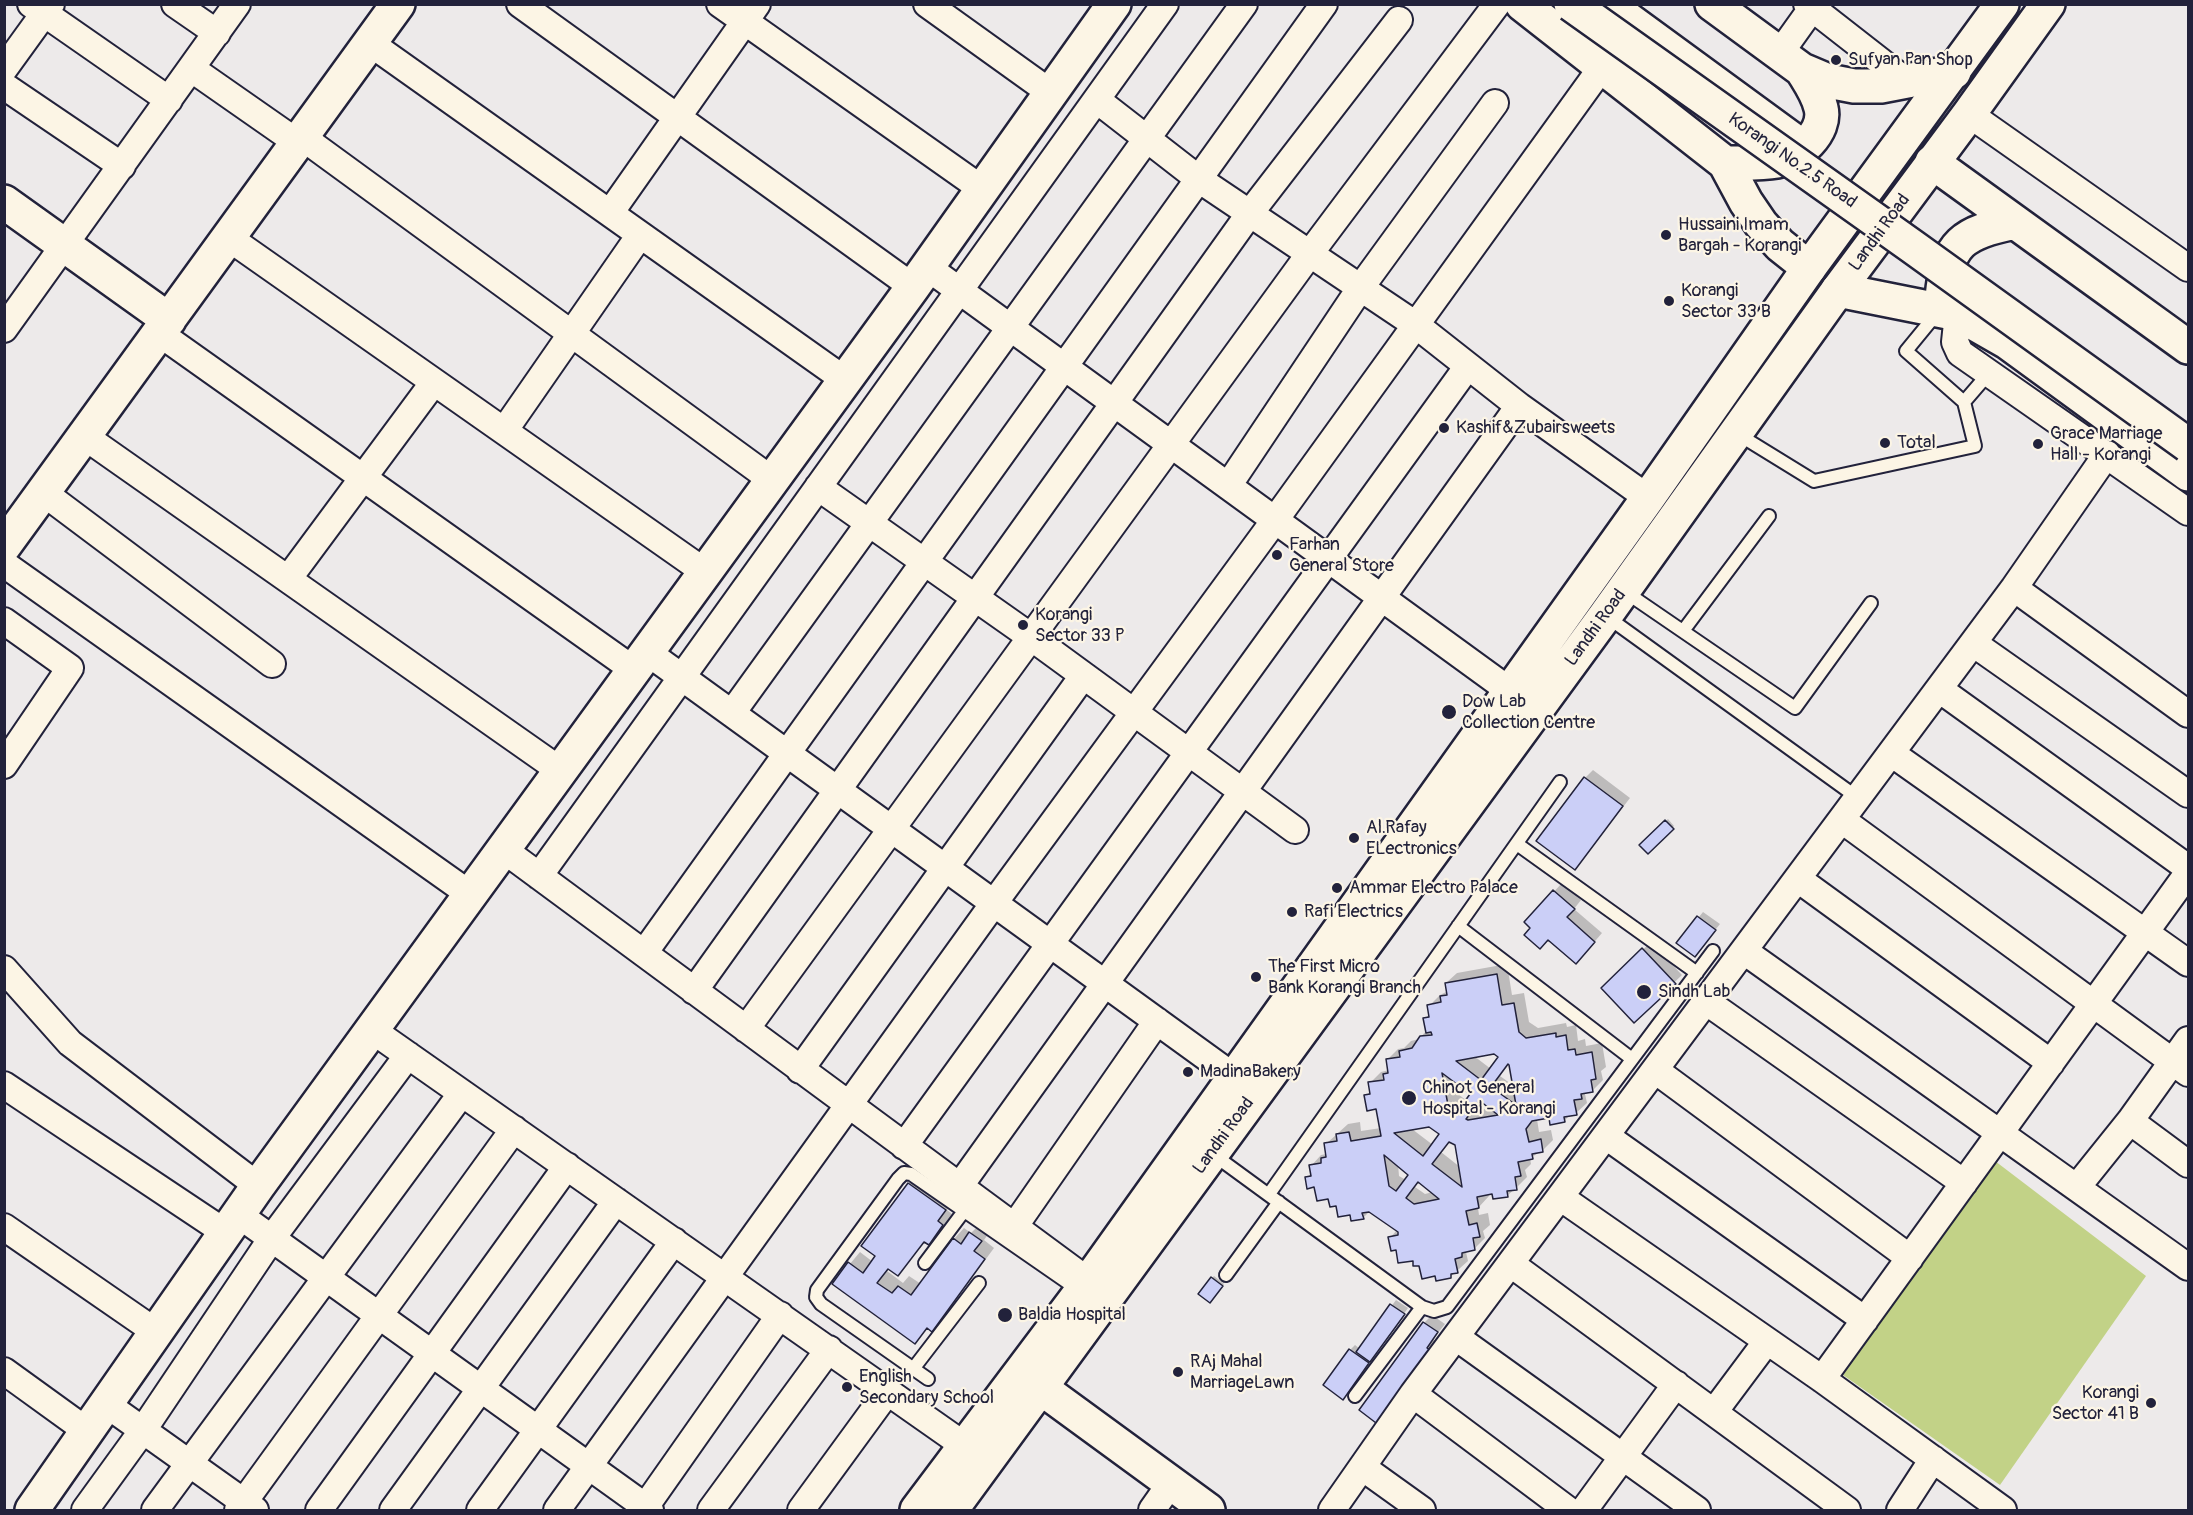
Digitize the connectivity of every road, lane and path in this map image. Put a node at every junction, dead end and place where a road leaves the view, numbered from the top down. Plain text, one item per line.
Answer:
1 (175, 4) edge
2 (237, 4) edge
3 (398, 4) edge
4 (520, 4) edge
5 (720, 4) edge
6 (927, 4) edge
7 (1114, 4) edge
8 (1165, 4) edge
9 (1244, 4) edge
10 (1324, 4) edge
11 (1497, 4) edge
12 (1522, 4) edge
13 (1571, 4) edge
14 (1607, 4) edge
15 (1712, 4) edge
16 (2002, 4) edge
17 (2048, 4) edge
18 (1811, 6) edge
19 (42, 8) edge
20 (751, 13) edge
21 (1399, 20) dead end
22 (217, 33) junction
23 (370, 43) junction
24 (1791, 62) junction
25 (1602, 67) junction
26 (4, 69) edge
27 (192, 69) junction
28 (1954, 72) junction
29 (1907, 81) junction
30 (4, 86) edge
31 (1051, 93) junction
32 (169, 100) junction
33 (1096, 100) junction
34 (1495, 103) dead end
35 (1970, 114) junction
36 (677, 117) junction
37 (1146, 138) junction
38 (300, 140) junction
39 (1804, 148) junction
40 (1932, 162) junction
41 (1725, 163) junction
42 (122, 166) junction
43 (1200, 180) junction
44 (982, 189) junction
45 (4, 202) edge
46 (609, 213) junction
47 (1250, 213) junction
48 (2015, 222) junction
49 (640, 235) junction
50 (229, 238) junction
51 (66, 244) junction
52 (1311, 252) junction
53 (1809, 268) junction
54 (2188, 268) edge
55 (920, 277) junction
56 (1361, 287) junction
57 (1838, 290) junction
58 (960, 291) junction
59 (1949, 311) junction
60 (9, 315) edge
61 (1416, 325) junction
62 (164, 327) junction
63 (1011, 327) junction
64 (572, 334) junction
65 (2188, 347) edge
66 (1468, 366) junction
67 (1065, 368) junction
68 (1989, 373) junction
69 (845, 380) junction
70 (434, 382) junction
71 (1964, 402) junction
72 (1114, 403) junction
73 (1519, 406) junction
74 (504, 431) junction
75 (1736, 432) junction
76 (84, 436) junction
77 (1171, 444) junction
78 (2188, 445) edge
79 (2107, 454) junction
80 (2188, 474) edge
81 (363, 477) junction
82 (772, 480) junction
83 (1228, 486) junction
84 (818, 487) junction
85 (44, 493) junction
86 (1648, 498) junction
87 (2188, 512) edge
88 (1769, 516) dead end
89 (1275, 520) junction
90 (869, 524) junction
91 (4, 546) edge
92 (1329, 559) junction
93 (924, 563) junction
94 (4, 564) edge
95 (705, 572) junction
96 (288, 579) junction
97 (2014, 588) junction
98 (974, 598) junction
99 (1382, 598) junction
100 (1614, 603) junction
101 (1871, 603) dead end
102 (4, 621) edge
103 (1683, 631) junction
104 (1031, 637) junction
105 (1973, 643) junction
106 (641, 661) junction
107 (273, 664) dead end
108 (1083, 676) junction
109 (682, 677) junction
110 (1938, 689) junction
111 (1510, 691) junction
112 (1133, 713) junction
113 (732, 714) junction
114 (2188, 714) edge
115 (1189, 753) junction
116 (1891, 753) junction
117 (787, 754) junction
118 (4, 765) edge
119 (561, 771) junction
120 (1560, 782) dead end
121 (838, 791) junction
122 (1242, 792) junction
123 (2188, 794) edge
124 (1858, 798) junction
125 (1842, 820) junction
126 (891, 829) junction
127 (1295, 830) dead end
128 (1517, 844) junction
129 (504, 850) junction
130 (2188, 868) edge
131 (946, 869) junction
132 (2188, 873) edge
133 (539, 876) junction
134 (1798, 879) junction
135 (471, 895) junction
136 (994, 903) junction
137 (1458, 926) junction
138 (2145, 934) junction
139 (1050, 944) junction
140 (1713, 951) dead end
141 (1744, 951) junction
142 (644, 953) junction
143 (2188, 963) edge
144 (4, 969) edge
145 (1697, 973) junction
146 (1105, 984) junction
147 (694, 991) junction
148 (1707, 1002) junction
149 (2093, 1005) junction
150 (1157, 1022) junction
151 (746, 1029) junction
152 (372, 1030) junction
153 (2188, 1040) edge
154 (408, 1055) junction
155 (1632, 1059) junction
156 (2051, 1063) junction
157 (2181, 1068) edge
158 (800, 1070) junction
159 (1655, 1070) junction
160 (1234, 1077) junction
161 (4, 1084) edge
162 (462, 1093) junction
163 (849, 1106) junction
164 (2130, 1121) junction
165 (514, 1129) junction
166 (2000, 1133) junction
167 (1606, 1136) junction
168 (904, 1146) junction
169 (1201, 1146) junction
170 (2188, 1164) edge
171 (567, 1166) junction
172 (1964, 1183) junction
173 (258, 1186) junction
174 (2077, 1187) junction
175 (1560, 1197) junction
176 (1274, 1198) junction
177 (962, 1199) junction
178 (616, 1200) junction
179 (232, 1224) junction
180 (4, 1227) edge
181 (1014, 1227) junction
182 (272, 1238) junction
183 (674, 1241) junction
184 (1910, 1258) junction
185 (1047, 1259) junction
186 (925, 1263) dead end
187 (1511, 1264) junction
188 (2188, 1267) edge
189 (1226, 1275) dead end
190 (325, 1276) junction
191 (726, 1277) junction
192 (979, 1283) dead end
193 (1084, 1286) junction
194 (1422, 1307) junction
195 (379, 1315) junction
196 (780, 1316) junction
197 (1865, 1320) junction
198 (156, 1332) junction
199 (1456, 1337) junction
200 (1767, 1341) junction
201 (828, 1349) junction
202 (431, 1353) junction
203 (913, 1369) junction
204 (4, 1371) edge
205 (928, 1379) dead end
206 (1822, 1379) junction
207 (1676, 1384) junction
208 (481, 1388) junction
209 (1041, 1388) junction
210 (888, 1391) junction
211 (1413, 1394) junction
212 (1355, 1396) dead end
213 (106, 1404) junction
214 (1714, 1412) junction
215 (143, 1430) junction
216 (539, 1430) junction
217 (87, 1431) junction
218 (965, 1446) junction
219 (1624, 1459) junction
220 (1933, 1459) junction
221 (190, 1463) junction
222 (589, 1466) junction
223 (1362, 1467) junction
224 (1171, 1483) junction
225 (246, 1508) edge
226 (646, 1509) edge
227 (32, 1510) edge
228 (85, 1510) edge
229 (155, 1510) edge
230 (319, 1510) edge
231 (393, 1510) edge
232 (480, 1510) edge
233 (557, 1510) edge
234 (711, 1510) edge
235 (801, 1510) edge
236 (916, 1510) edge
237 (951, 1510) edge
238 (1152, 1510) edge
239 (1208, 1510) edge
240 (1332, 1510) edge
241 (1422, 1510) edge
242 (1568, 1510) edge
243 (1584, 1510) edge
244 (1697, 1510) edge
245 (1847, 1510) edge
246 (1900, 1510) edge
247 (2003, 1510) edge

1 - 22 street
2 - 22 street
3 - 23 main road
4 - 36 street
5 - 20 street
6 - 31 street
7 - 31 main road
8 - 33 street
9 - 37 street
10 - 43 street
11 - 52 street
12 - 25 main road
13 - 78 main road, Korangi No.2.5 Road, bridge
14 - 39 main road
15 - 24 main road
16 - 28 main road, Landhi Road
17 - 35 main road, Landhi Road
18 - 24 street
18 - 29 street
19 - 26 street
19 - 32 street
20 - 36 street
20 - 44 street
21 - 47 street
22 - 27 street
23 - 38 main road
23 - 46 street
24 - 29 main road
24 - 39 main road
25 - 41 main road
25 - 61 street
27 - 32 street
27 - 38 street
28 - 29 main road
28 - 53 main road, Landhi Road
30 - 42 street
31 - 44 main road
32 - 42 street
33 - 37 street
33 - 58 street
34 - 56 street
35 - 40 main road, Landhi Road
35 - 54 street
36 - 46 street
36 - 55 street
37 - 43 street
37 - 63 street
38 - 50 main road
38 - 64 street
39 - 41 main road
40 - 48 main road
40 - 57 main road, Landhi Road
41 - 53 main road
42 - 51 street
43 - 47 street
43 - 67 street
44 - 55 main road
45 - 51 main road
46 - 49 street
47 - 52 street
47 - 72 street
48 - 59 main road
48 - 65 main road
49 - 64 street
49 - 69 street
50 - 62 main road
50 - 70 street
51 - 60 street
51 - 62 main road
52 - 56 street
52 - 77 street
53 - 86 main road, Landhi Road
55 - 58 street
55 - 69 main road
56 - 61 street
56 - 83 street
57 - 59 main road
57 - 75 main road, Landhi Road
58 - 63 street
58 - 84 street
59 - 68 street
59 - 71 lane
59 - 80 main road
61 - 66 street
61 - 89 street
62 - 76 main road
62 - 81 street
63 - 67 street
63 - 90 street
64 - 74 street
64 - 82 street
66 - 73 street
66 - 92 street
67 - 72 street
67 - 93 street
68 - 71 lane
68 - 79 street
69 - 82 main road
70 - 74 street
70 - 81 street
71 - 75 lane
72 - 77 street
72 - 98 street
73 - 86 street
73 - 99 street
74 - 95 street
75 - 100 main road, Landhi Road
76 - 85 main road
76 - 96 street
77 - 83 street
77 - 104 street
79 - 87 street
79 - 97 street
81 - 96 street
81 - 106 street
82 - 95 main road
83 - 89 street
84 - 90 street
84 - 109 street
85 - 91 main road
85 - 107 street
86 - 111 main road, Landhi Road
88 - 103 lane
89 - 92 street
89 - 112 street
90 - 93 street
90 - 113 street
92 - 99 street
92 - 115 street
93 - 98 street
93 - 117 street
94 - 135 street
95 - 106 main road
96 - 119 street
97 - 105 street
97 - 114 street
98 - 104 street
98 - 121 street
99 - 111 street
99 - 122 street
100 - 103 lane
100 - 124 lane
100 - 169 main road, Landhi Road
101 - 103 lane
102 - 118 street
104 - 108 street
104 - 126 street
105 - 110 street
105 - 123 street
106 - 109 street
106 - 119 main road
108 - 112 street
108 - 131 street
109 - 113 street
109 - 133 street
110 - 116 street
110 - 130 street
111 - 160 main road, Landhi Road
112 - 115 street
112 - 136 street
113 - 117 street
115 - 122 street
115 - 139 street
116 - 124 street
116 - 138 street
117 - 121 street
117 - 142 street
119 - 129 main road
120 - 128 lane
121 - 126 street
121 - 147 street
122 - 127 street
122 - 146 street
124 - 125 street
125 - 134 street
125 - 149 street
126 - 131 street
126 - 151 street
128 - 137 lane
128 - 145 lane
129 - 133 street
129 - 135 main road
131 - 136 street
131 - 158 street
132 - 138 street
133 - 142 street
134 - 141 street
134 - 156 street
135 - 152 main road
136 - 139 street
136 - 163 street
137 - 155 lane
137 - 176 lane
138 - 143 street
138 - 149 street
139 - 146 street
139 - 168 street
140 - 145 lane
141 - 148 street
141 - 166 street
142 - 147 street
144 - 173 street
145 - 155 lane
146 - 150 street
146 - 177 street
147 - 151 street
148 - 159 street
148 - 172 street
149 - 156 street
149 - 157 street
150 - 160 street
150 - 181 street
151 - 158 street
152 - 154 street
152 - 173 main road
153 - 157 street
154 - 162 street
154 - 182 street
155 - 194 lane
156 - 166 street
157 - 164 street
158 - 163 street
159 - 167 street
159 - 184 street
160 - 169 main road, Landhi Road
161 - 179 street
162 - 165 street
162 - 190 street
163 - 168 street
163 - 191 street
164 - 170 street
164 - 174 street
165 - 171 street
165 - 195 street
166 - 172 street
166 - 174 street
167 - 175 street
167 - 197 street
168 - 177 street
169 - 176 lane
169 - 193 main road, Landhi Road
169 - 209 main road, Landhi Road
171 - 178 street
171 - 202 street
172 - 184 street
173 - 179 main road
174 - 188 street
175 - 187 street
175 - 200 street
176 - 189 lane
176 - 194 lane
177 - 181 street
177 - 185 lane
177 - 186 lane
177 - 203 lane
178 - 183 street
178 - 208 street
179 - 182 street
179 - 198 main road
180 - 198 street
181 - 185 street
182 - 190 street
182 - 215 street
183 - 191 street
183 - 216 street
184 - 197 street
185 - 193 street
187 - 199 street
187 - 207 street
190 - 195 street
190 - 221 street
191 - 196 street
191 - 222 street
192 - 203 lane
193 - 218 main road, Landhi Road
194 - 212 lane
195 - 202 street
195 - 225 street
196 - 201 street
196 - 226 street
197 - 206 street
198 - 213 main road
199 - 211 street
199 - 219 street
200 - 206 street
200 - 214 street
201 - 210 street
201 - 234 street
202 - 208 street
202 - 230 street
203 - 205 lane
204 - 217 street
206 - 220 street
207 - 214 street
207 - 219 street
208 - 216 street
208 - 231 street
209 - 224 main road
209 - 237 main road, Landhi Road
210 - 218 street
210 - 235 street
211 - 223 street
211 - 242 street
213 - 215 street
213 - 217 main road
214 - 245 street
215 - 221 street
215 - 228 street
216 - 222 street
216 - 232 street
217 - 227 main road
218 - 236 main road, Landhi Road
219 - 243 street
219 - 244 street
220 - 246 street
220 - 247 street
221 - 225 street
221 - 229 street
222 - 226 street
222 - 233 street
223 - 240 street
223 - 241 street
224 - 238 street
224 - 239 main road

